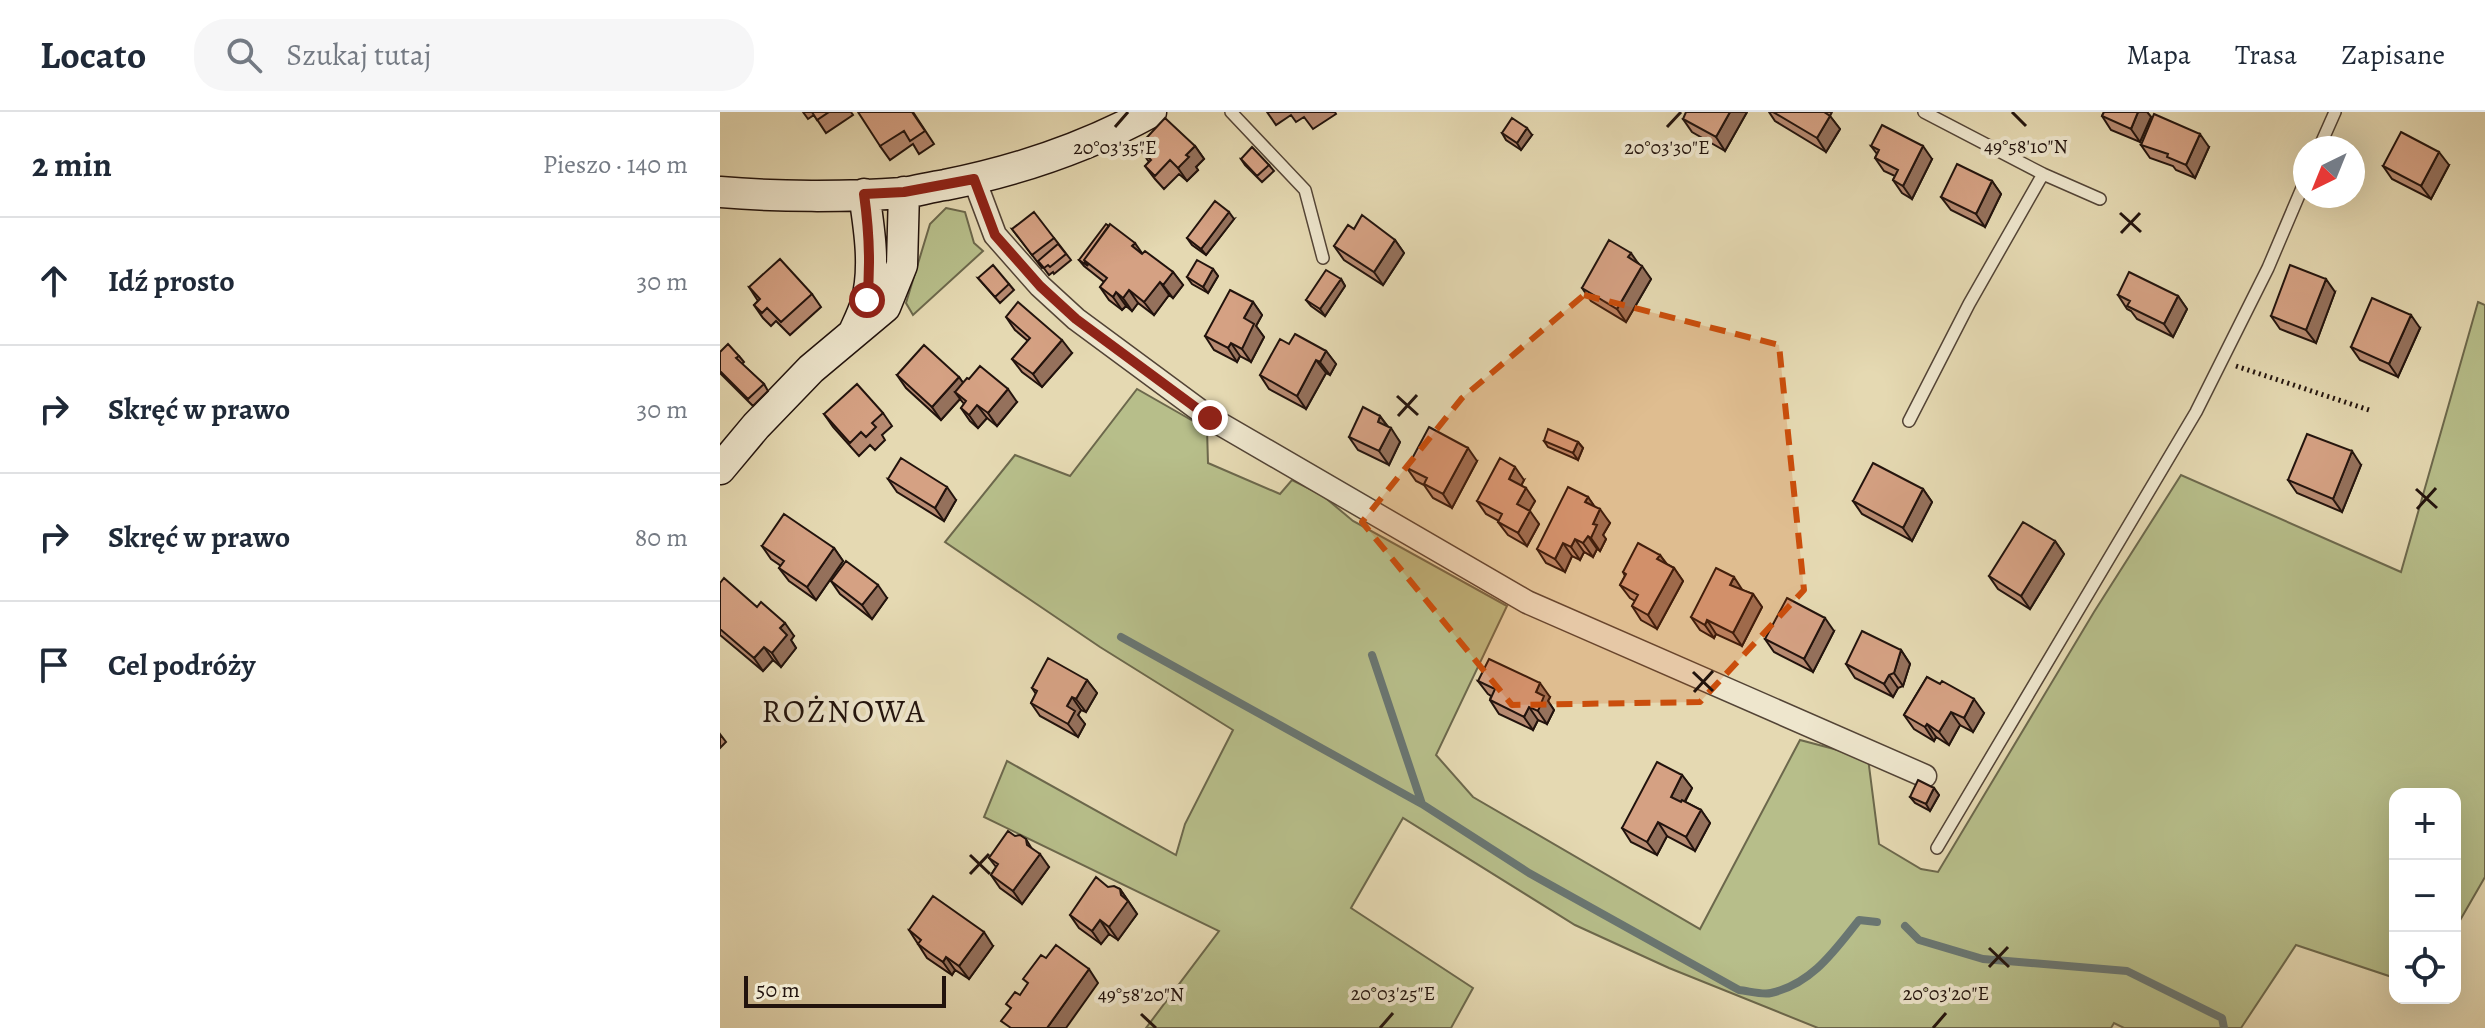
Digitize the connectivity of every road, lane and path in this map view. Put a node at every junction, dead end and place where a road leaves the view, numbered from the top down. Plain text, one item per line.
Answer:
1 (1151, 112) edge
2 (1231, 112) edge
3 (1924, 112) edge
4 (2335, 112) edge
5 (2324, 136) edge
6 (2043, 174) junction
7 (974, 179) junction
8 (720, 192) edge
9 (904, 192) junction
10 (864, 194) junction
11 (2100, 199) dead end
12 (2294, 208) edge
13 (1323, 258) dead end
14 (853, 335) junction
15 (2221, 361) junction
16 (2372, 411) dead end
17 (1909, 421) dead end
18 (720, 469) edge
19 (1925, 776) dead end
20 (1937, 848) dead end

1 - 7 street
2 - 13 lane
3 - 6 lane
4 - 5 lane
6 - 11 lane
6 - 17 lane
7 - 9 street
7 - 19 street
8 - 10 street
9 - 10 street
9 - 14 street
10 - 14 street
12 - 15 lane
14 - 18 street
15 - 16 path
15 - 20 lane

